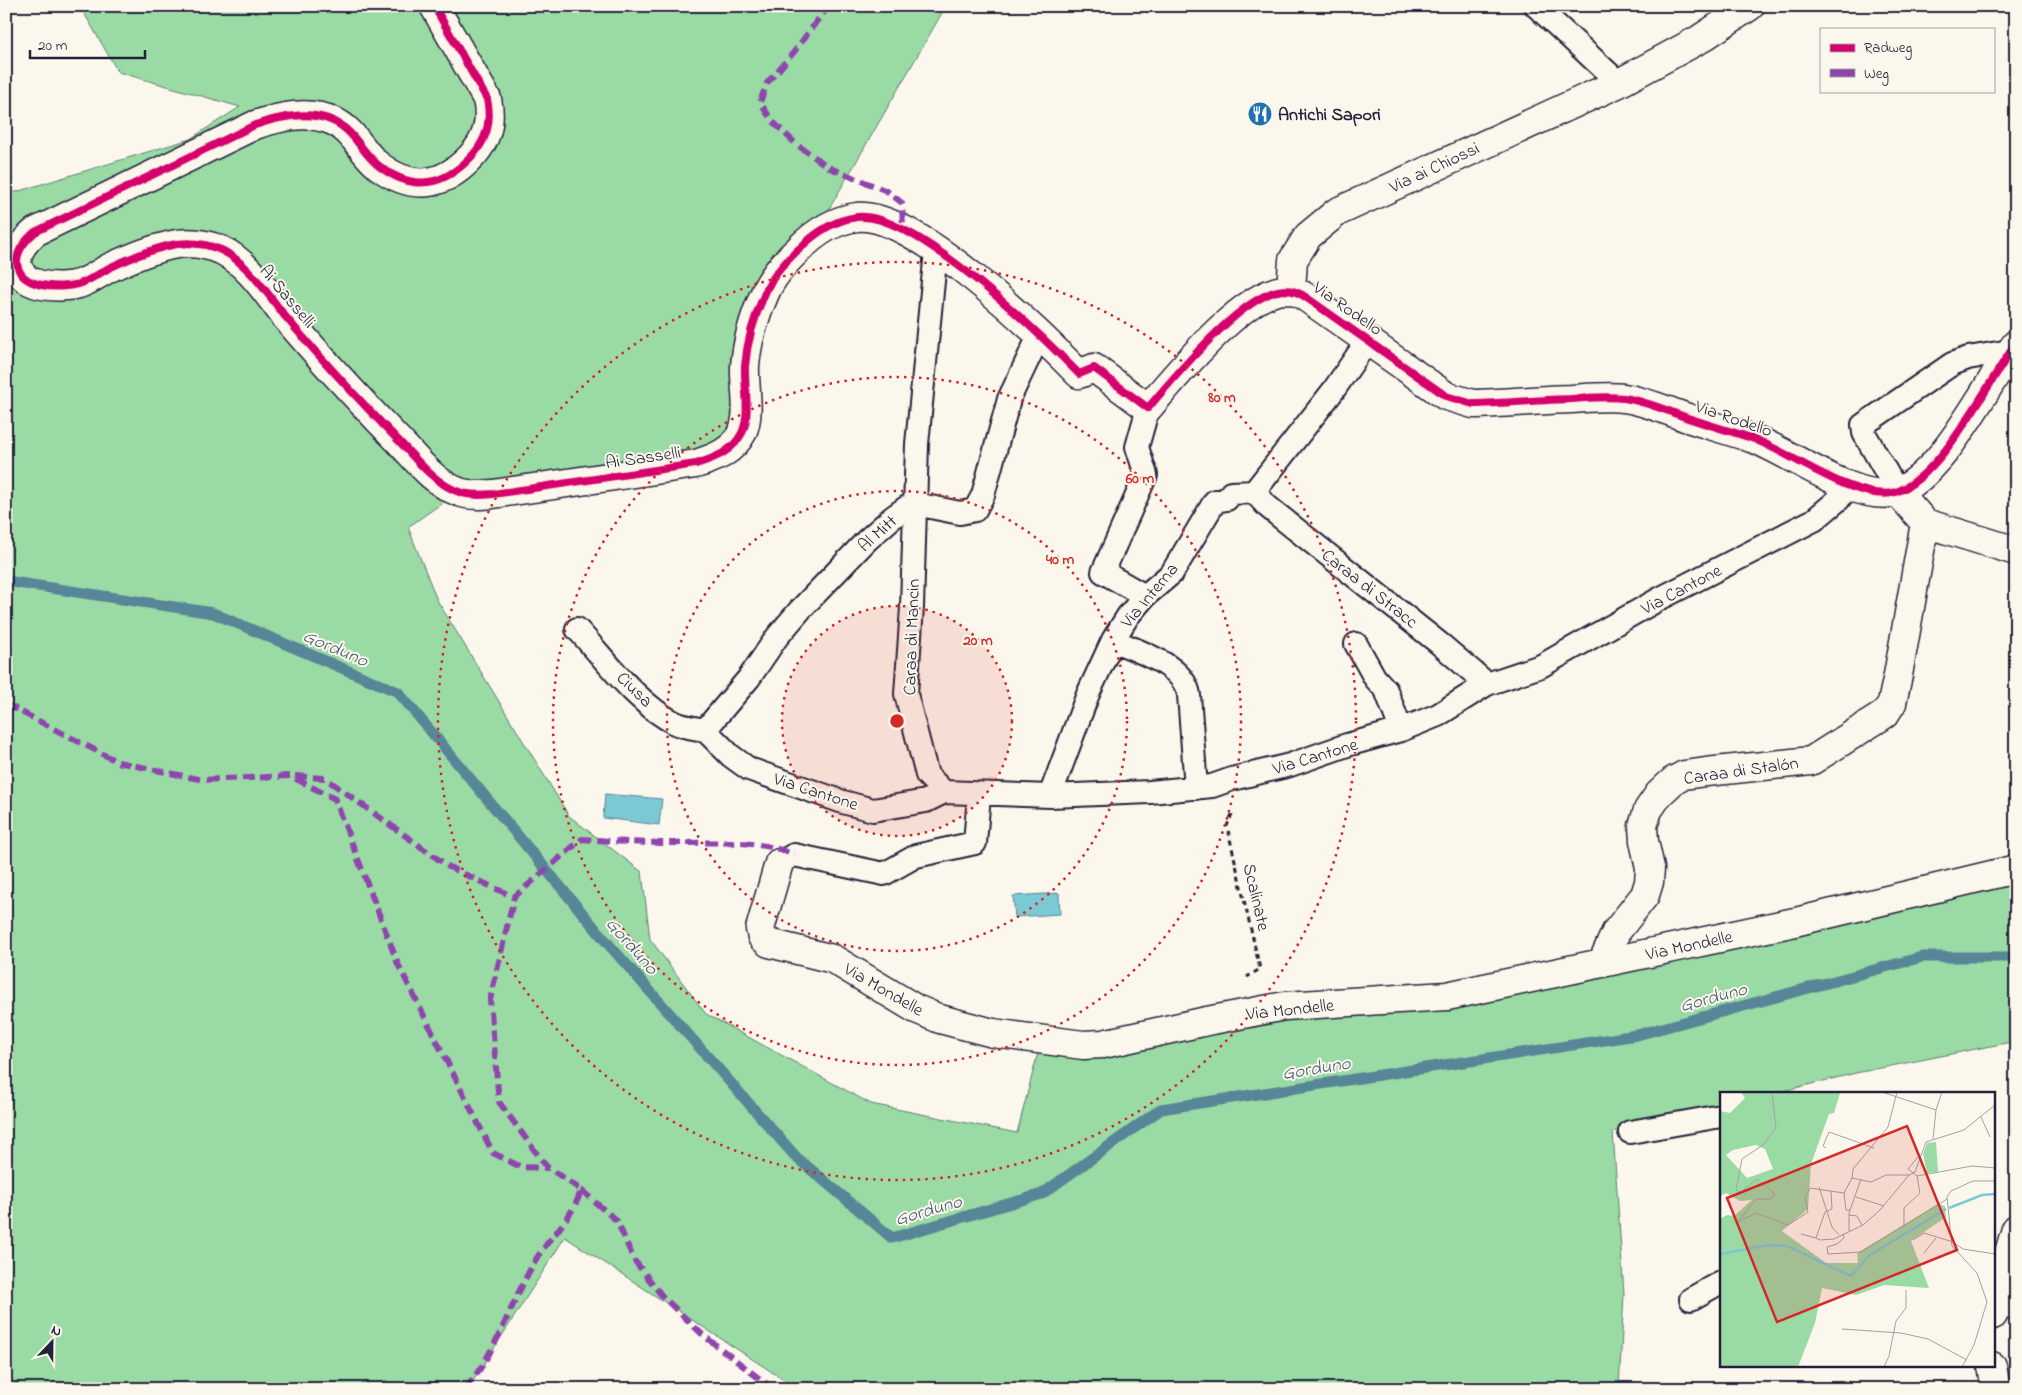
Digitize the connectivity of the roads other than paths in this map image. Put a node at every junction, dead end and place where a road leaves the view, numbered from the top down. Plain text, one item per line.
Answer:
1 (434, 6) edge
2 (1536, 6) edge
3 (1750, 6) edge
4 (1619, 82) junction
5 (936, 251) junction
6 (1290, 290) junction
7 (1040, 334) junction
8 (1368, 340) junction
9 (2013, 348) edge
10 (1148, 408) junction
11 (1847, 486) junction
12 (1254, 492) junction
13 (1897, 492) junction
14 (916, 504) junction
15 (1925, 523) junction
16 (2016, 550) edge
17 (1145, 596) junction
18 (577, 630) dead end
19 (1113, 640) junction
20 (1356, 644) dead end
21 (1487, 684) junction
22 (705, 730) junction
23 (1401, 730) junction
24 (1196, 788) junction
25 (944, 792) junction
26 (979, 795) junction
27 (1050, 796) junction
28 (779, 863) joint
29 (2016, 869) edge
30 (1602, 963) junction
31 (1720, 1116) edge
32 (1630, 1132) dead end
33 (2016, 1229) edge
34 (1720, 1283) edge
35 (1691, 1299) dead end
36 (2000, 1303) edge
37 (1992, 1368) edge
38 (1996, 1389) edge

1 - 5 street, Ai Sasselli
2 - 4 lane
3 - 4 street, Via ai Chiossi
4 - 6 street, Via ai Chiossi
5 - 7 street
5 - 14 lane, Caraa di Mancin
6 - 8 street, Via Rodello
6 - 10 street, Via Rodello
7 - 10 street
7 - 14 lane
8 - 11 street, Via Rodello
8 - 12 lane
9 - 13 street
9 - 13 lane
10 - 17 lane
11 - 13 street, Via Rodello
11 - 21 lane, Via Cantone
12 - 17 lane, Via Interna
12 - 21 lane, Caraa di Stracc
13 - 15 street
14 - 22 lane, Al Mitt
14 - 25 lane, Caraa di Mancin
15 - 16 street
15 - 30 street, Caraa di Stalón
17 - 19 lane, Via Interna
18 - 22 lane, Ciusa
19 - 24 lane
19 - 27 lane, Via Interna
20 - 23 lane
21 - 23 lane, Via Cantone
22 - 25 lane, Via Cantone
23 - 24 lane, Via Cantone
24 - 27 lane, Via Cantone
25 - 26 lane, Via Cantone
26 - 27 lane, Via Cantone
26 - 28 lane, Via Mondelle
28 - 30 street, Via Mondelle
29 - 30 street, Via Mondelle
31 - 32 lane
33 - 36 street
34 - 35 lane
37 - 38 street

